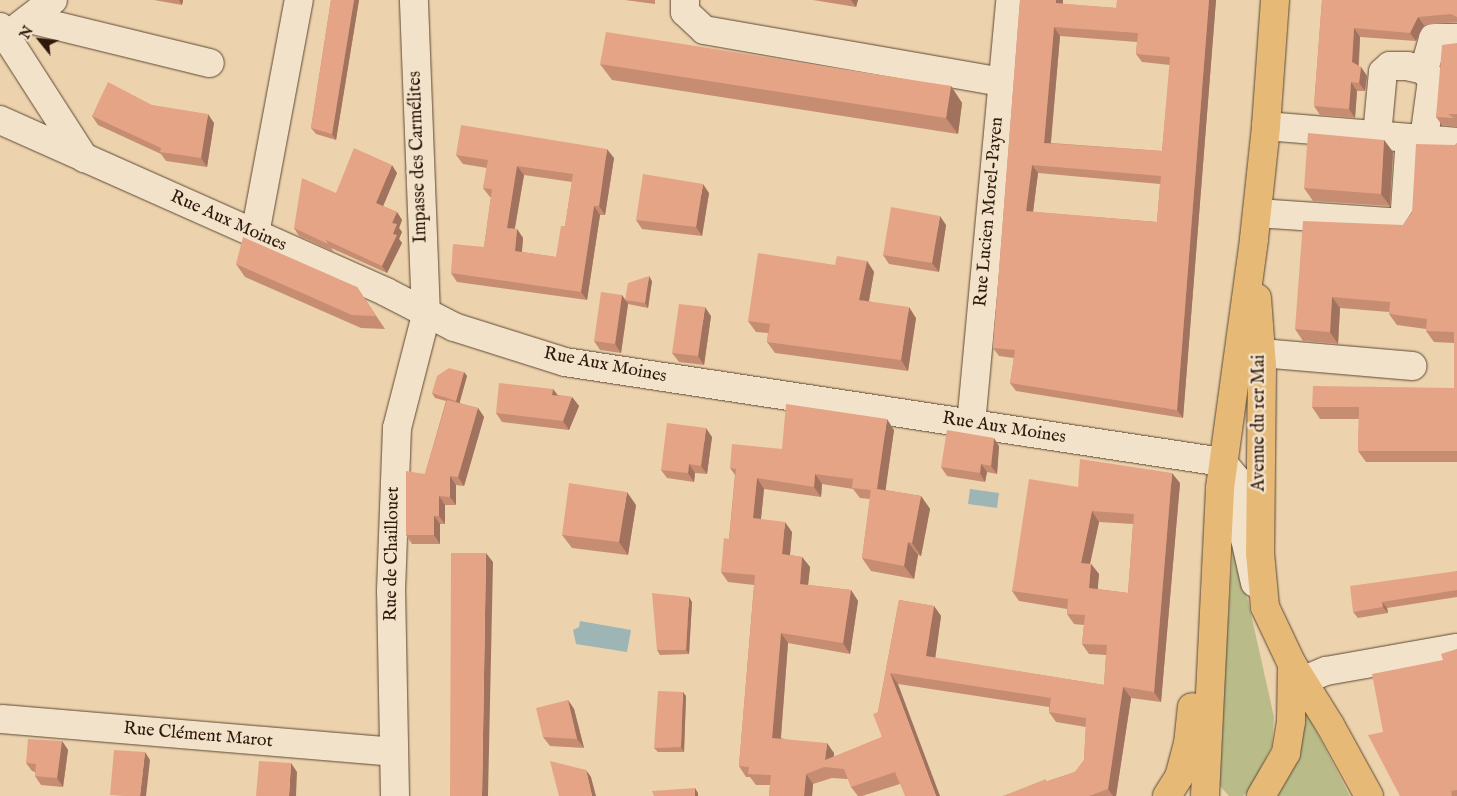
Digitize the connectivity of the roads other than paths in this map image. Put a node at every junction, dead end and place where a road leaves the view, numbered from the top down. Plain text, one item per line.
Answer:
1 (53, 0) edge
2 (299, 0) edge
3 (414, 0) edge
4 (685, 0) edge
5 (1010, 0) edge
6 (1275, 0) edge
7 (29, 19) junction
8 (2, 34) edge
9 (1457, 38) edge
10 (210, 63) dead end
11 (1424, 70) junction
12 (1002, 82) junction
13 (0, 120) edge
14 (1266, 126) junction
15 (1377, 135) junction
16 (1417, 138) junction
17 (1457, 142) edge
18 (84, 158) junction
19 (1255, 226) junction
20 (255, 234) junction
21 (426, 315) junction
22 (1261, 353) junction
23 (1412, 366) dead end
24 (971, 424) junction
25 (1222, 462) junction
26 (1217, 535) junction
27 (1265, 606) junction
28 (1457, 648) edge
29 (1297, 672) junction
30 (2, 719) dead end
31 (394, 752) junction
32 (394, 796) edge
33 (1168, 796) edge
34 (1205, 796) edge
35 (1261, 796) edge
36 (1369, 796) edge

1 - 7 street
2 - 20 street
3 - 21 street, Impasse des Carmélites
4 - 12 street
5 - 12 street, Rue Lucien Morel-Payen
6 - 14 main road, Avenue du 1er Mai
7 - 8 street
7 - 10 street
8 - 18 street
9 - 11 street
11 - 15 street
11 - 16 street
12 - 24 street, Rue Lucien Morel-Payen
13 - 18 street, Rue Aux Moines
14 - 15 street
14 - 19 main road, Avenue du 1er Mai
15 - 16 street
16 - 17 street
16 - 19 street
18 - 20 street, Rue Aux Moines
19 - 22 main road, Avenue du 1er Mai
19 - 25 main road, Avenue du 1er Mai
20 - 21 street, Rue Aux Moines
21 - 24 street, Rue Aux Moines
21 - 31 street, Rue de Chaillouet
22 - 23 street
22 - 27 main road, Avenue du 1er Mai
24 - 25 street, Rue Aux Moines
25 - 26 main road, Avenue du 1er Mai
25 - 27 street, Avenue du 1er Mai
26 - 33 main road, Avenue du 1er Mai
26 - 34 main road, Avenue du 1er Mai
27 - 29 main road, Avenue du 1er Mai
28 - 29 street
29 - 35 main road, Avenue du 1er Mai
29 - 36 main road, Avenue du 1er Mai
30 - 31 street, Rue Clément Marot
31 - 32 street, Rue de Chaillouet

